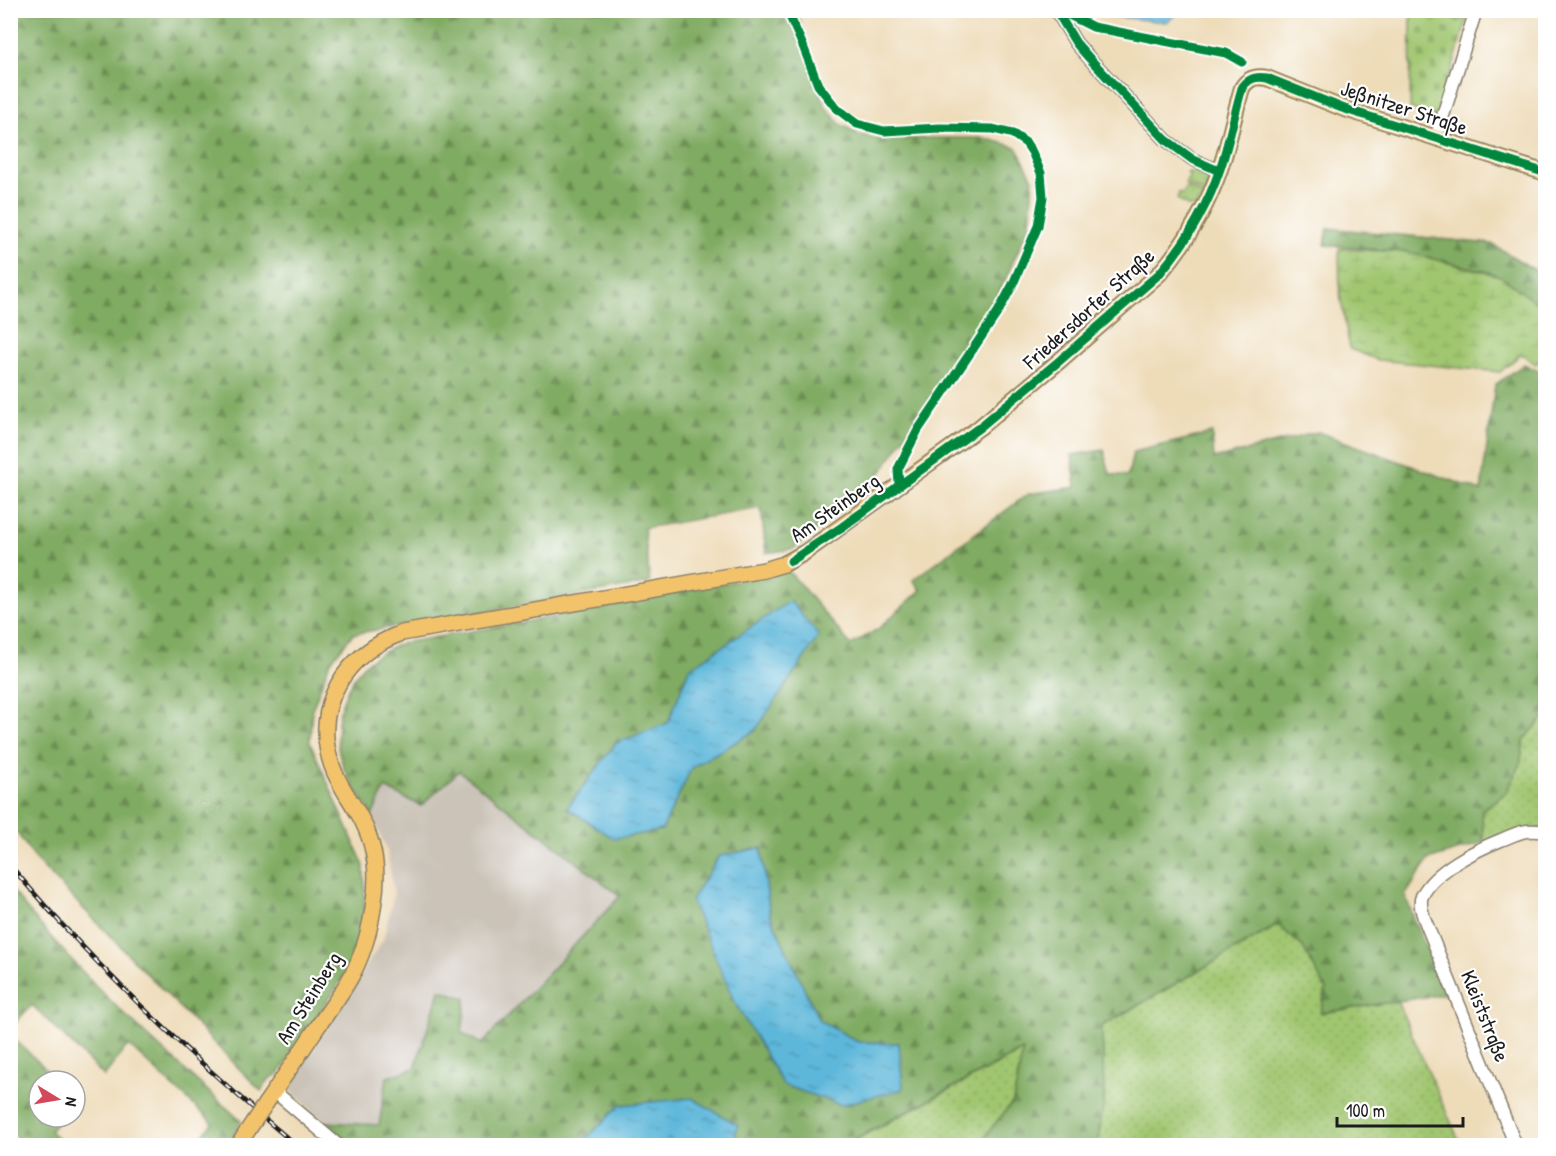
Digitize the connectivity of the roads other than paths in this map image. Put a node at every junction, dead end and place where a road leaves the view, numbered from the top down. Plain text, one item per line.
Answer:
1 (1056, 10) edge
2 (1476, 10) edge
3 (1253, 78) joint
4 (1436, 138) junction
5 (1219, 171) junction
6 (1545, 173) edge
7 (899, 485) joint
8 (1545, 832) edge
9 (270, 1097) junction
10 (238, 1146) edge
11 (339, 1146) edge
12 (1516, 1146) edge

1 - 5 street
2 - 4 street
3 - 4 main road, Jeßnitzer Straße
3 - 5 main road, Friedersdorfer Straße
4 - 6 main road, Jeßnitzer Straße
5 - 7 main road, Friedersdorfer Straße
7 - 9 main road, Am Steinberg
8 - 12 street, Kleiststraße
9 - 10 main road, Am Steinberg, bridge
9 - 11 street

